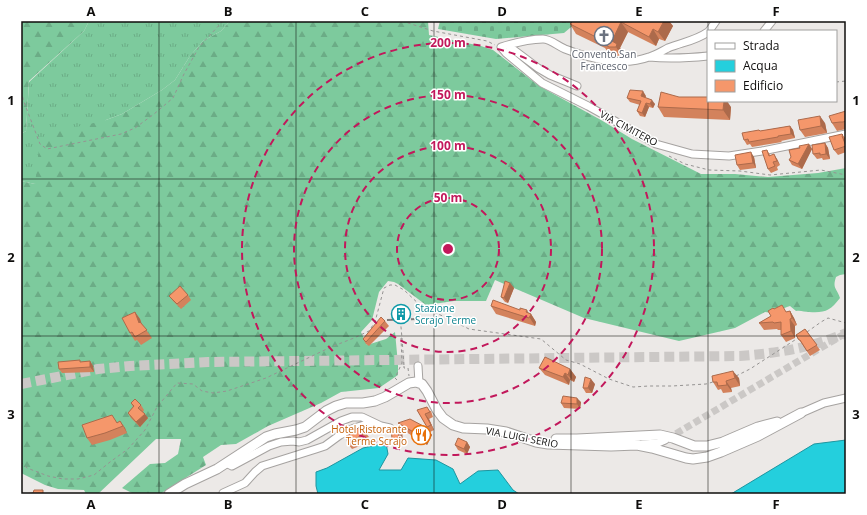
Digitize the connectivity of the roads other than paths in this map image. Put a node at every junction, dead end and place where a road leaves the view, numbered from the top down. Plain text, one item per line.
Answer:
1 (716, 21) edge
2 (772, 21) edge
3 (709, 30) edge
4 (765, 30) edge
5 (707, 33) edge
6 (503, 50) junction
7 (707, 56) edge
8 (649, 57) junction
9 (577, 86) dead end
10 (846, 134) edge
11 (418, 366) dead end
12 (419, 383) junction
13 (846, 398) edge
14 (801, 413) junction
15 (381, 426) junction
16 (390, 428) edge
17 (522, 437) junction
18 (665, 440) tunnel mouth
19 (637, 445) junction
20 (226, 463) junction
21 (223, 493) edge
22 (169, 494) edge

1 - 3 street
2 - 4 street
5 - 8 street
6 - 8 street
6 - 9 street
6 - 10 street, VIA CIMITERO
7 - 8 street
11 - 12 street
12 - 17 main road, VIA LUIGI SERIO
12 - 20 main road
13 - 14 street
14 - 17 main road
14 - 19 main road, VIA LUIGI SERIO
15 - 16 street
15 - 20 street
15 - 21 street
17 - 19 main road, VIA LUIGI SERIO
18 - 19 street
20 - 22 main road

